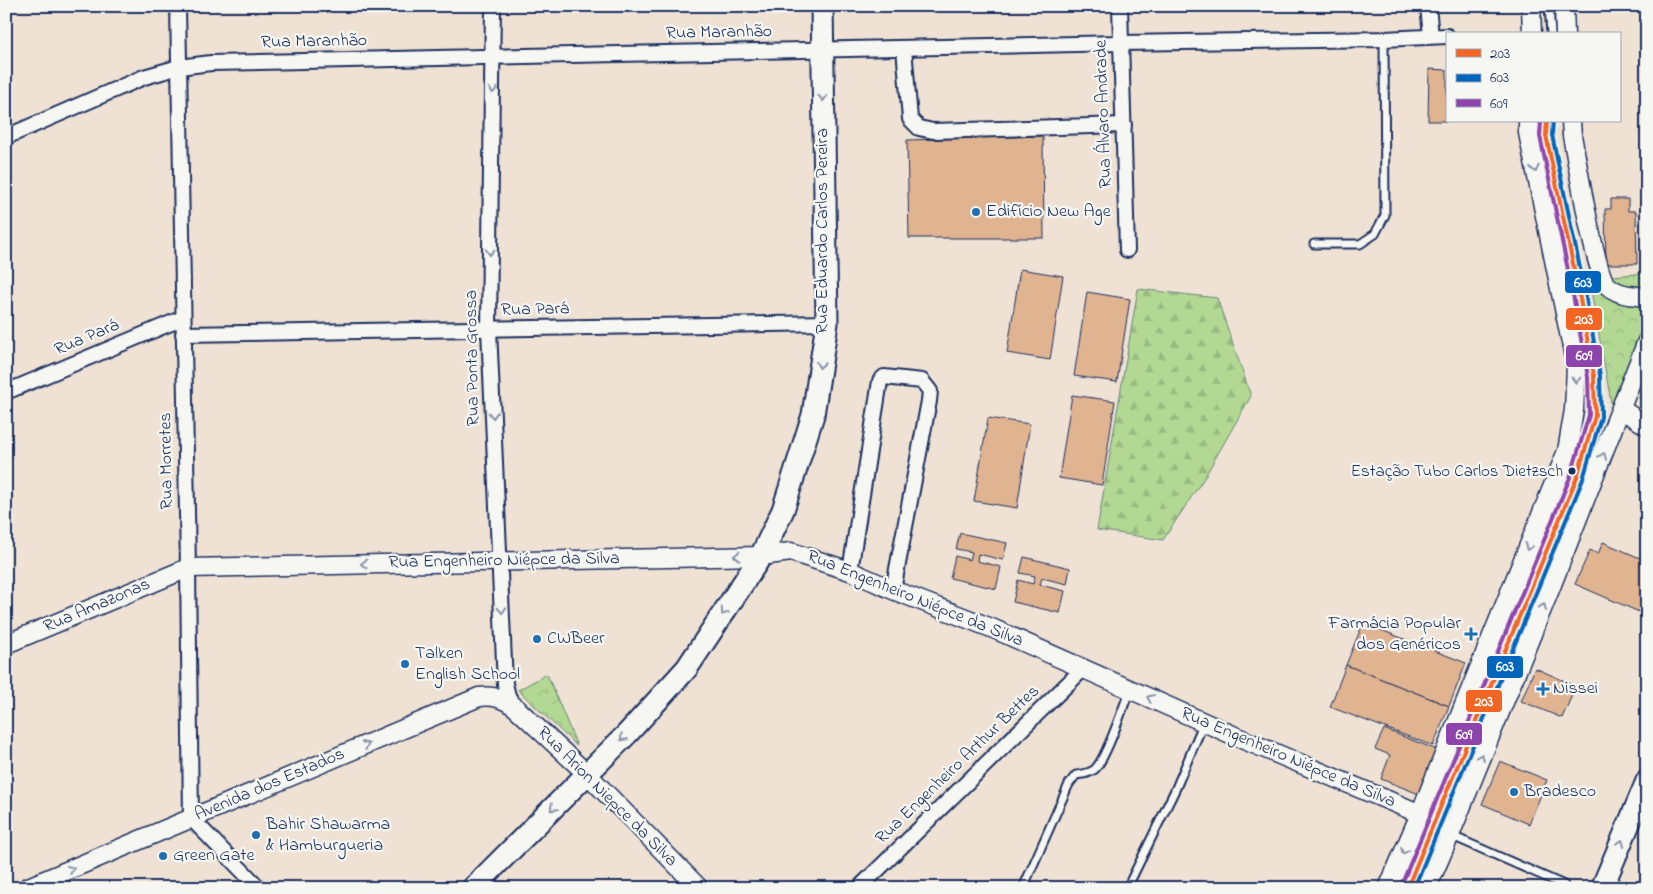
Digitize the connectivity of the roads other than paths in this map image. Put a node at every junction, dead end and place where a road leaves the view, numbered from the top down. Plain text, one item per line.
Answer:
1 (178, 6) edge
2 (493, 6) edge
3 (822, 6) edge
4 (1120, 6) edge
5 (1428, 6) edge
6 (1531, 6) edge
7 (1550, 6) edge
8 (1564, 6) edge
9 (1532, 32) edge
10 (1550, 32) edge
11 (1565, 32) edge
12 (1431, 36) junction
13 (1446, 36) edge
14 (1384, 39) junction
15 (1121, 43) junction
16 (904, 48) junction
17 (822, 50) junction
18 (494, 57) junction
19 (179, 67) junction
20 (1528, 122) edge
21 (1547, 122) edge
22 (1571, 122) edge
23 (1124, 125) junction
24 (6, 136) edge
25 (1314, 244) dead end
26 (1127, 250) dead end
27 (1647, 300) edge
28 (183, 318) junction
29 (826, 324) junction
30 (489, 329) junction
31 (183, 334) junction
32 (1647, 341) edge
33 (6, 392) edge
34 (1621, 409) junction
35 (1647, 426) edge
36 (761, 556) junction
37 (499, 561) junction
38 (188, 568) junction
39 (850, 571) junction
40 (893, 590) junction
41 (6, 644) edge
42 (1084, 668) junction
43 (1130, 689) junction
44 (514, 707) junction
45 (1204, 722) junction
46 (587, 774) junction
47 (1647, 781) edge
48 (1440, 788) junction
49 (1468, 791) junction
50 (1428, 817) junction
51 (190, 818) junction
52 (1450, 835) junction
53 (26, 888) edge
54 (258, 888) edge
55 (473, 888) edge
56 (699, 888) edge
57 (858, 888) edge
58 (1023, 888) edge
59 (1127, 888) edge
60 (1388, 888) edge
61 (1407, 888) edge
62 (1427, 888) edge
63 (1562, 888) edge
64 (1602, 888) edge

1 - 19 street, Rua Morretes
2 - 18 street, Rua Ponta Grossa
3 - 17 main road, Rua Eduardo Carlos Pereira
4 - 15 street, Rua Álvaro Andrade
5 - 12 street
6 - 9 street
7 - 10 lane
8 - 11 street
12 - 13 street, Rua Maranhão
12 - 14 street, Rua Maranhão
14 - 15 street, Rua Maranhão
14 - 25 lane
15 - 16 street, Rua Maranhão
15 - 23 street, Rua Álvaro Andrade
16 - 17 street, Rua Maranhão
16 - 23 street
17 - 18 street, Rua Maranhão
17 -> 29 main road, Rua Eduardo Carlos Pereira
18 - 19 street, Rua Maranhão
18 -> 30 street, Rua Ponta Grossa
19 - 24 street, Rua Maranhão
19 - 28 street, Rua Morretes
20 -> 48 street
21 - 48 lane
22 - 27 street
23 - 26 street, Rua Álvaro Andrade
28 - 31 street, Rua Morretes
28 - 33 street, Rua Pará
29 - 30 street, Rua Pará
29 -> 36 main road, Rua Eduardo Carlos Pereira
30 - 31 street, Rua Pará
30 -> 37 street, Rua Ponta Grossa
31 - 38 street, Rua Morretes
32 - 34 street
34 - 35 street
49 -> 34 street
36 -> 37 street, Rua Engenheiro Niépce da Silva
36 - 39 street, Rua Engenheiro Niépce da Silva
36 -> 46 main road, Rua Eduardo Carlos Pereira
37 -> 38 street, Rua Engenheiro Niépce da Silva
37 -> 44 street, Rua Ponta Grossa
38 - 41 street, Rua Amazonas
38 - 51 street, Rua Morretes
39 - 40 street, Rua Engenheiro Niépce da Silva
39 - 40 street
40 - 42 street, Rua Engenheiro Niépce da Silva
42 - 43 street, Rua Engenheiro Niépce da Silva
42 - 57 street, Rua Engenheiro Arthur Bettes
45 -> 43 street, Rua Engenheiro Niépce da Silva
43 - 58 lane
44 - 46 street, Rua Arion Niepce da Silva
51 -> 44 street, Avenida dos Estados
45 - 50 street, Rua Engenheiro Niépce da Silva
45 - 59 lane
46 -> 55 main road, Rua Eduardo Carlos Pereira
46 - 56 street, Rua Arion Niepce da Silva
64 -> 47 main road
48 - 49 street
48 - 50 street
49 - 52 street
50 - 52 street, Rua Engenheiro Niépce da Silva
50 -> 60 street
50 - 61 lane
53 -> 51 street, Avenida dos Estados
51 - 54 street
52 - 62 street
52 - 63 lane

